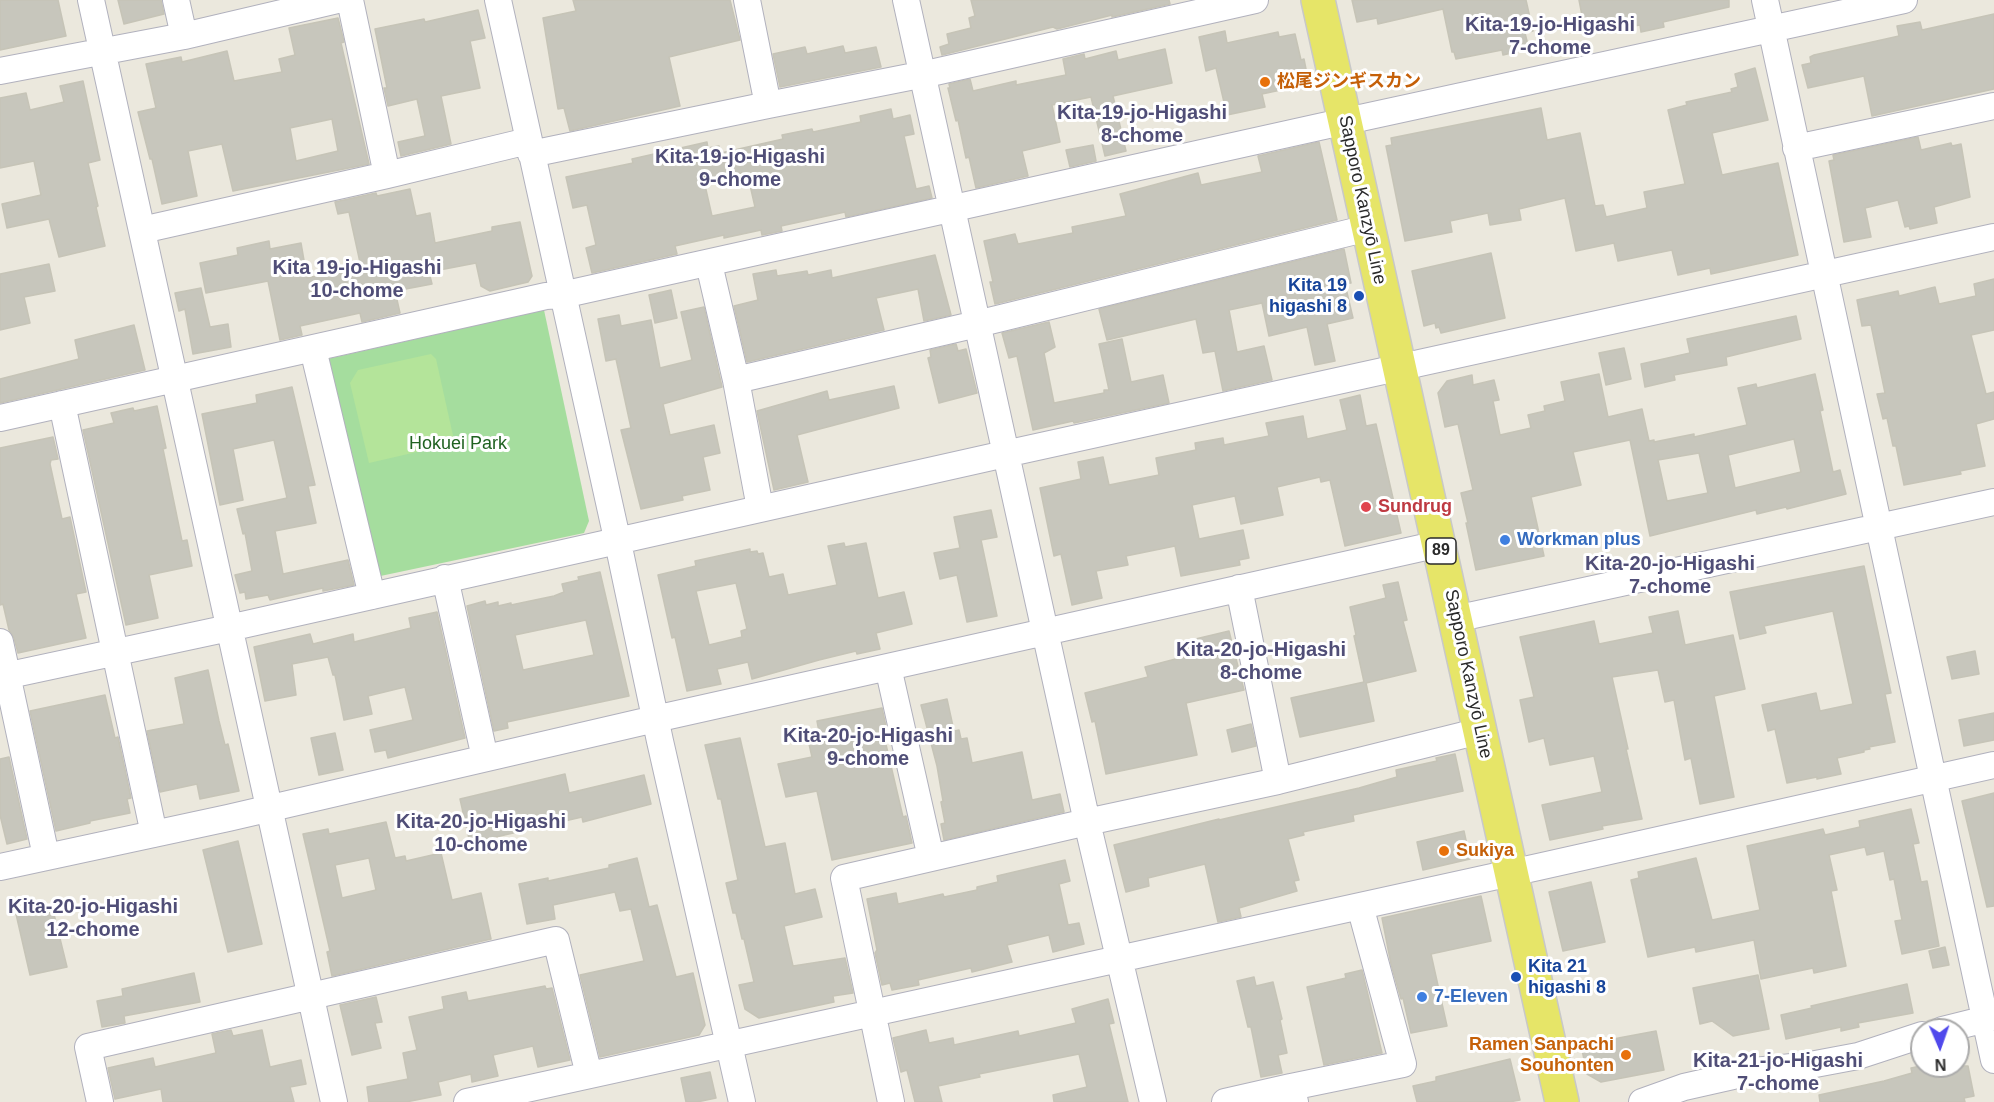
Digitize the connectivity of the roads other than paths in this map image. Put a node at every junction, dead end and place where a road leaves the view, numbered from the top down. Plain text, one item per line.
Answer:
1 (91, 0) edge
2 (176, 0) edge
3 (337, 0) edge
4 (350, 0) edge
5 (498, 0) edge
6 (747, 0) edge
7 (906, 0) edge
8 (1255, 0) edge
9 (1318, 0) edge
10 (1765, 0) edge
11 (1904, 0) edge
12 (1772, 28) junction
13 (184, 36) junction
14 (103, 52) junction
15 (0, 70) edge
16 (922, 75) junction
17 (768, 105) junction
18 (1994, 106) edge
19 (1345, 122) junction
20 (530, 147) junction
21 (1796, 148) junction
22 (387, 175) junction
23 (950, 208) junction
24 (1368, 228) junction
25 (142, 230) junction
26 (1994, 237) edge
27 (709, 264) junction
28 (1824, 275) junction
29 (562, 295) junction
30 (977, 324) junction
31 (313, 349) junction
32 (1399, 367) junction
33 (175, 379) junction
34 (736, 380) junction
35 (62, 404) junction
36 (0, 418) edge
37 (1005, 454) junction
38 (1994, 501) edge
39 (760, 508) junction
40 (1878, 526) junction
41 (616, 540) junction
42 (1439, 544) junction
43 (445, 578) junction
44 (1239, 588) junction
45 (372, 596) junction
46 (1455, 619) junction
47 (229, 628) junction
48 (1046, 631) junction
49 (0, 642) edge
50 (114, 652) junction
51 (888, 667) junction
52 (4, 676) edge
53 (655, 719) junction
54 (1480, 731) junction
55 (485, 758) junction
56 (1994, 765) edge
57 (1934, 778) junction
58 (1278, 781) junction
59 (269, 807) junction
60 (1087, 822) junction
61 (154, 834) junction
62 (46, 856) junction
63 (931, 858) junction
64 (0, 867) edge
65 (1512, 873) junction
66 (1360, 906) junction
67 (1118, 958) junction
68 (311, 996) junction
69 (872, 1013) junction
70 (1989, 1018) edge
71 (1970, 1023) edge
72 (1910, 1039) edge
73 (729, 1044) junction
74 (1994, 1060) edge
75 (589, 1075) junction
76 (1293, 1095) edge
77 (100, 1102) edge
78 (334, 1102) edge
79 (467, 1102) edge
80 (742, 1102) edge
81 (891, 1102) edge
82 (1152, 1102) edge
83 (1225, 1102) edge
84 (1562, 1102) edge
85 (1642, 1102) edge

1 - 14 street
2 - 13 street
3 - 13 street
4 - 22 street
5 - 20 street
6 - 17 street
7 - 16 street
8 - 16 street
9 - 19 main road, Sapporo Kanzyō Line / 89
10 - 12 street
11 - 12 street
12 - 19 street
12 - 21 street
13 - 14 street
14 - 15 street
14 - 25 street
16 - 17 street
16 - 23 street
17 - 20 street
18 - 21 street
19 - 23 street
19 - 24 main road, Sapporo Kanzyō Line / 89
20 - 22 street
20 - 29 street
21 - 28 street
22 - 25 street
23 - 27 street
23 - 30 street
24 - 30 street
24 - 32 main road, Sapporo Kanzyō Line / 89
25 - 33 street
26 - 28 street
27 - 29 street
27 - 34 street
28 - 32 street
28 - 40 street
29 - 31 street
29 - 41 street
30 - 34 street
30 - 37 street
31 - 33 street
31 - 45 street
32 - 37 street
32 - 42 main road, Sapporo Kanzyō Line / 89
33 - 35 street
33 - 47 street
34 - 39 street
35 - 36 street
35 - 50 street
37 - 39 street
37 - 48 street
38 - 40 street
39 - 41 street
40 - 46 street
40 - 57 street
41 - 43 street
41 - 53 street
42 - 44 street
42 - 46 main road, Sapporo Kanzyō Line / 89
43 - 45 street
43 - 55 street
44 - 48 street
44 - 58 street
45 - 47 street
46 - 54 main road, Sapporo Kanzyō Line / 89
47 - 50 street
47 - 59 street
48 - 51 street
48 - 60 street
49 - 52 street
50 - 52 street
50 - 61 street
51 - 53 street
51 - 63 street
52 - 62 street
53 - 55 street
53 - 73 street
54 - 58 street
54 - 65 main road, Sapporo Kanzyō Line / 89
55 - 59 street
56 - 57 street
57 - 65 street
57 - 70 street
58 - 60 street
59 - 61 street
59 - 68 street
60 - 63 street
60 - 67 street
61 - 62 street
62 - 64 street
63 - 69 street
65 - 66 street
65 - 84 main road, Sapporo Kanzyō Line / 89
66 - 67 street
66 - 76 street
67 - 69 street
67 - 82 street
68 - 75 street
68 - 77 street
68 - 78 street
69 - 73 street
69 - 81 street
70 - 71 street
70 - 74 street
72 - 85 street
73 - 75 street
73 - 80 street
75 - 79 street
76 - 83 street

